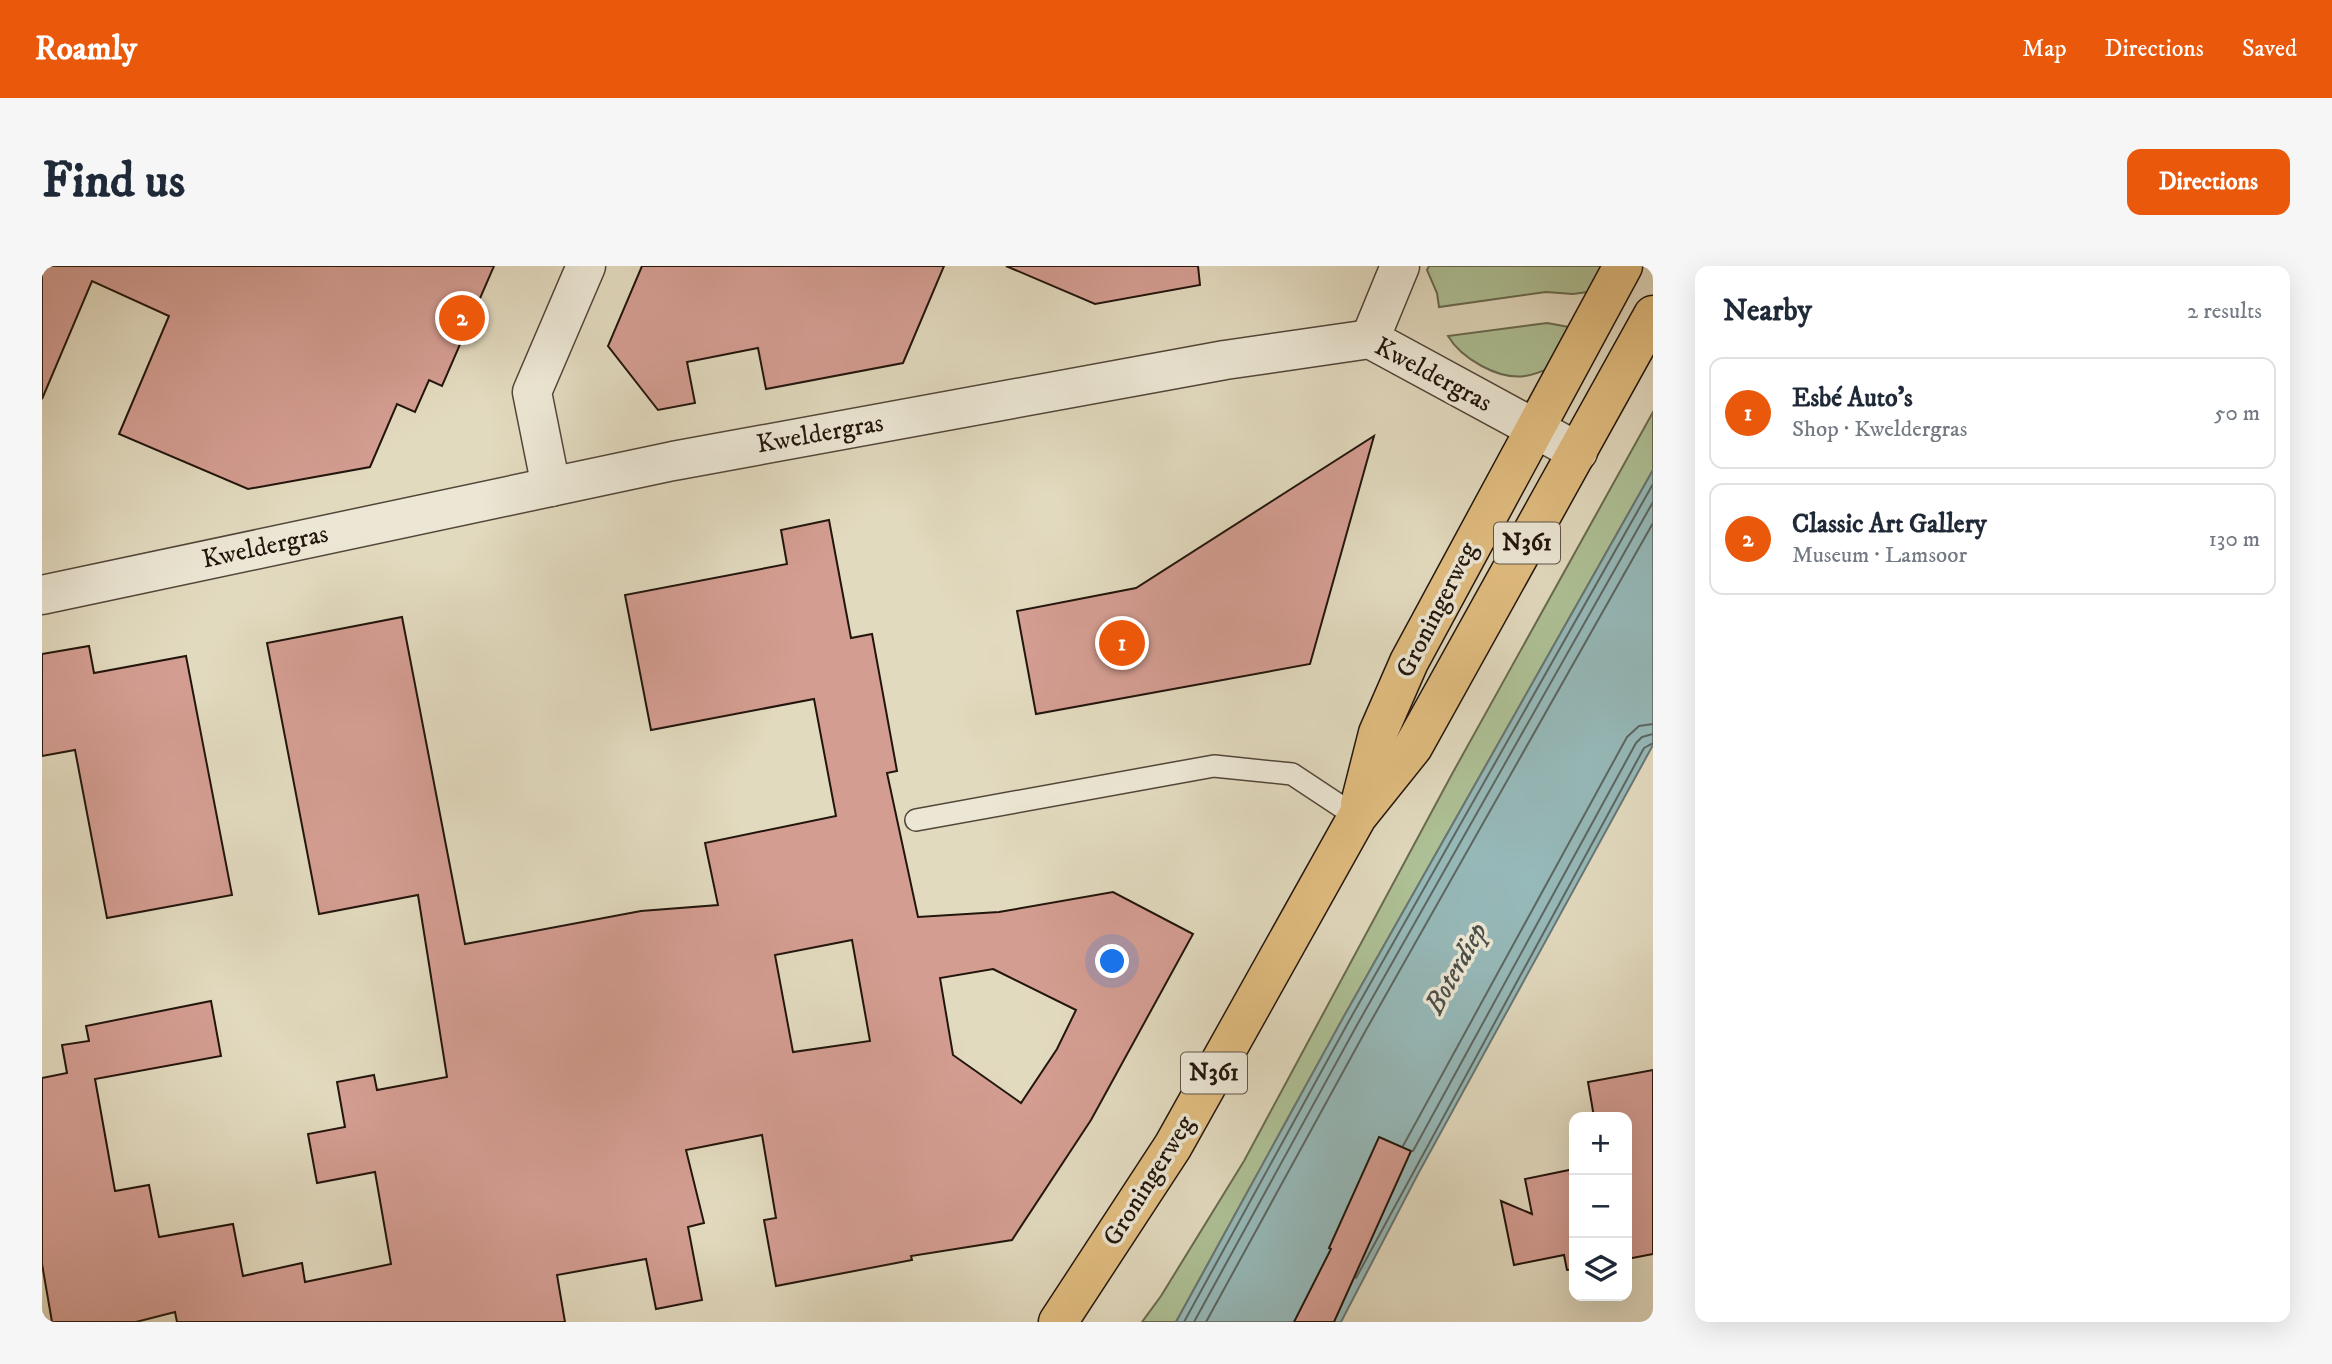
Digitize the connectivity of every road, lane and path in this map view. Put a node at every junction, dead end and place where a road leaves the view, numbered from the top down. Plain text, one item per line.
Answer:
1 (586, 266) edge
2 (1400, 266) edge
3 (1623, 266) edge
4 (1653, 315) edge
5 (1370, 339) junction
6 (1535, 429) junction
7 (1578, 453) junction
8 (551, 487) junction
9 (42, 595) edge
10 (1357, 817) junction
11 (916, 820) dead end
12 (1058, 1322) edge

1 - 8 street
2 - 5 street
3 - 6 main road, Groningerweg / N361
4 - 7 main road, Groningerweg / N361
5 - 6 street, Kweldergras
5 - 8 street, Kweldergras
6 - 7 street, Kweldergras
6 - 10 main road, Groningerweg / N361
7 - 10 main road, Groningerweg / N361
8 - 9 street, Kweldergras
10 - 11 lane
10 - 12 main road, Groningerweg / N361

